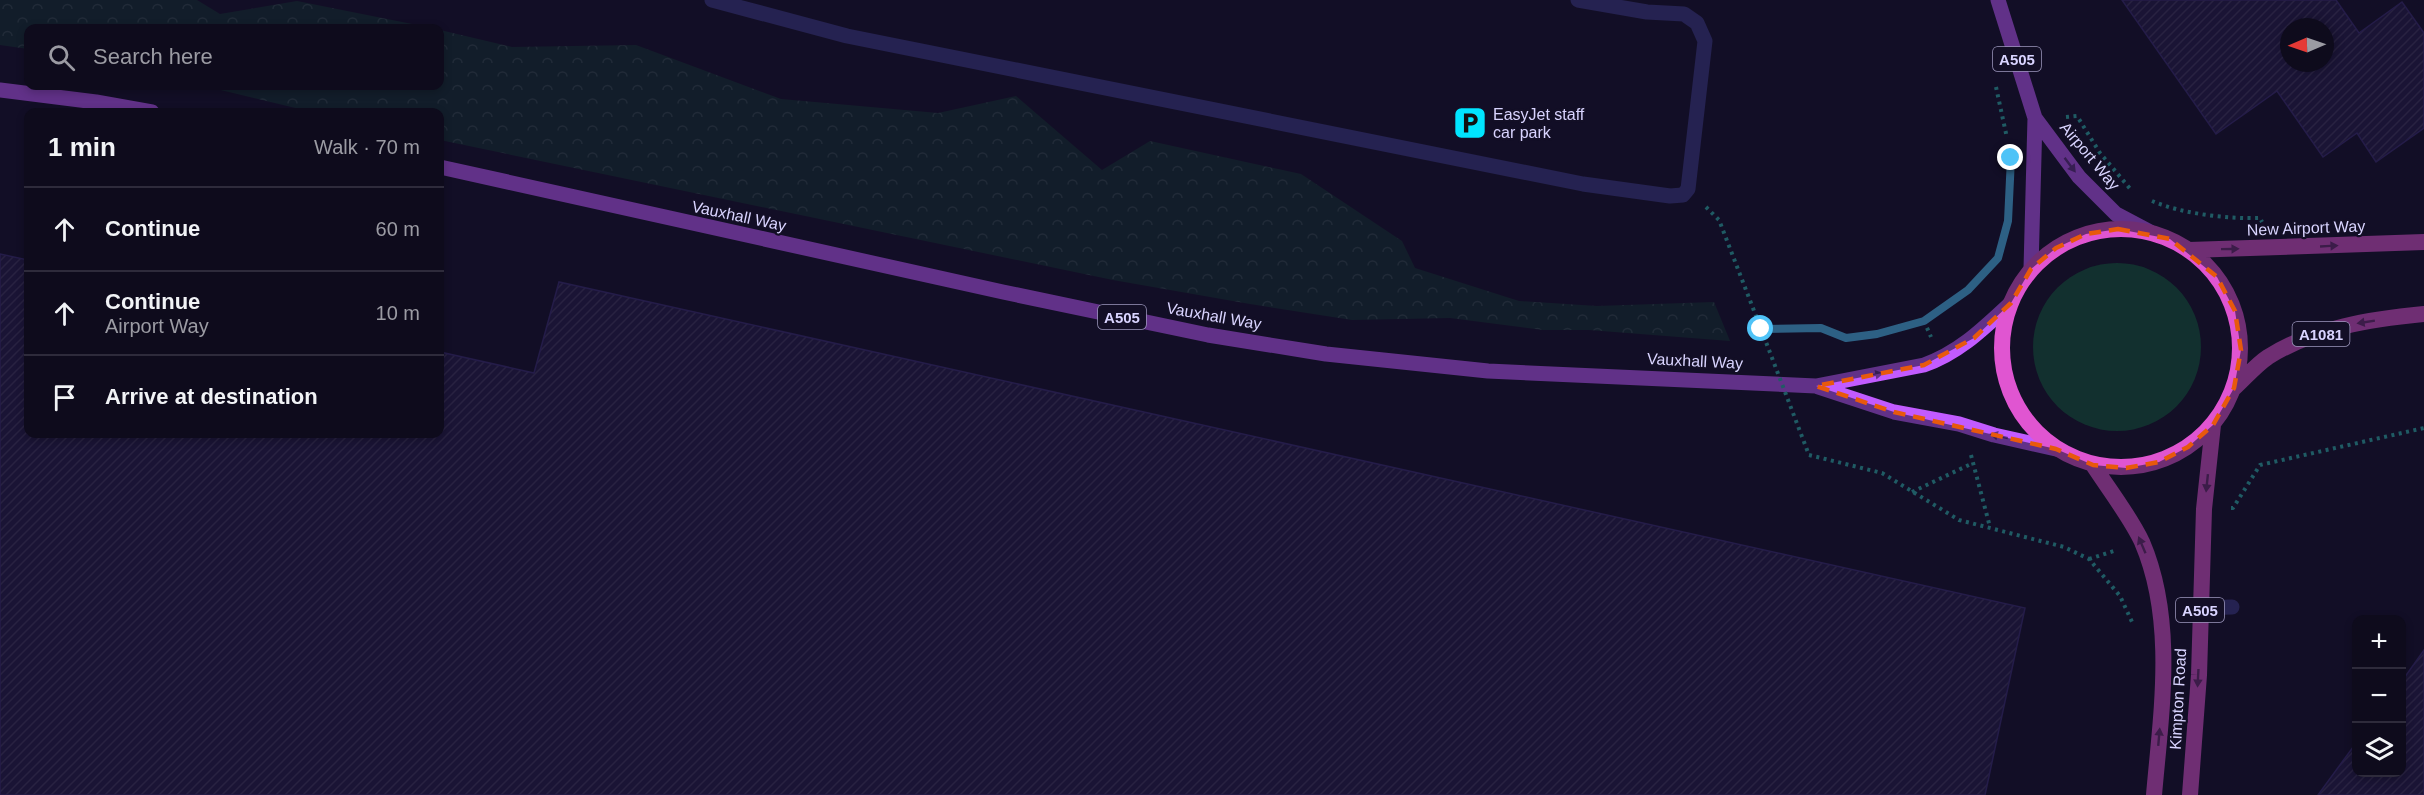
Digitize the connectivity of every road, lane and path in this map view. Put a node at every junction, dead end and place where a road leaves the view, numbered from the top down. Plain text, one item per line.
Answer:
1 (712, 0) edge
2 (1578, 0) edge
3 (1998, 0) edge
4 (1995, 84) dead end
5 (0, 90) edge
6 (130, 108) edge
7 (2036, 118) junction
8 (2009, 147) dead end
9 (2100, 153) dead end
10 (444, 168) edge
11 (1688, 189) junction
12 (2134, 193) dead end
13 (2145, 198) dead end
14 (2184, 211) dead end
15 (2006, 231) dead end
16 (2150, 232) junction
17 (2424, 242) edge
18 (2189, 250) junction
19 (2031, 269) junction
20 (2011, 303) junction
21 (2424, 314) edge
22 (1924, 321) junction
23 (1761, 329) junction
24 (1931, 338) dead end
25 (1816, 386) junction
26 (2234, 388) junction
27 (2212, 425) junction
28 (2424, 428) edge
29 (2056, 449) junction
30 (1970, 454) dead end
31 (1973, 463) junction
32 (2093, 465) junction
33 (1912, 492) junction
34 (2222, 509) dead end
35 (1990, 527) junction
36 (2124, 547) dead end
37 (2089, 559) junction
38 (2200, 608) junction
39 (2232, 608) dead end
40 (2136, 630) dead end
41 (2154, 795) edge
42 (2190, 795) edge

1 - 11 lane
2 - 11 lane
3 - 7 main road, Airport Way / A505
4 - 8 path
5 - 6 main road
7 -> 16 main road, Airport Way / A505
7 - 19 main road, Airport Way / A505
9 - 12 path
10 - 25 main road, Vauxhall Way / A505
11 - 23 path
13 - 14 path
15 - 22 path
16 - 18 highway
16 - 19 highway
18 -> 17 highway, New Airport Way
18 - 26 highway
19 - 20 highway
25 -> 20 main road, Vauxhall Way / A505
20 - 29 highway
21 -> 26 highway, A1081
22 - 23 path
22 - 24 path
23 - 33 path, bridge
29 -> 25 main road, Vauxhall Way / A505
26 - 27 highway
27 - 32 highway
27 -> 38 highway, Kimpton Road / A505
28 - 34 path
29 - 32 highway
30 - 31 path
31 - 33 path
31 - 35 path
41 -> 32 highway, Kimpton Road / A505
33 - 35 path
35 - 37 path
36 - 37 path
37 - 40 path
38 - 39 lane
38 -> 42 highway, Kimpton Road / A505

